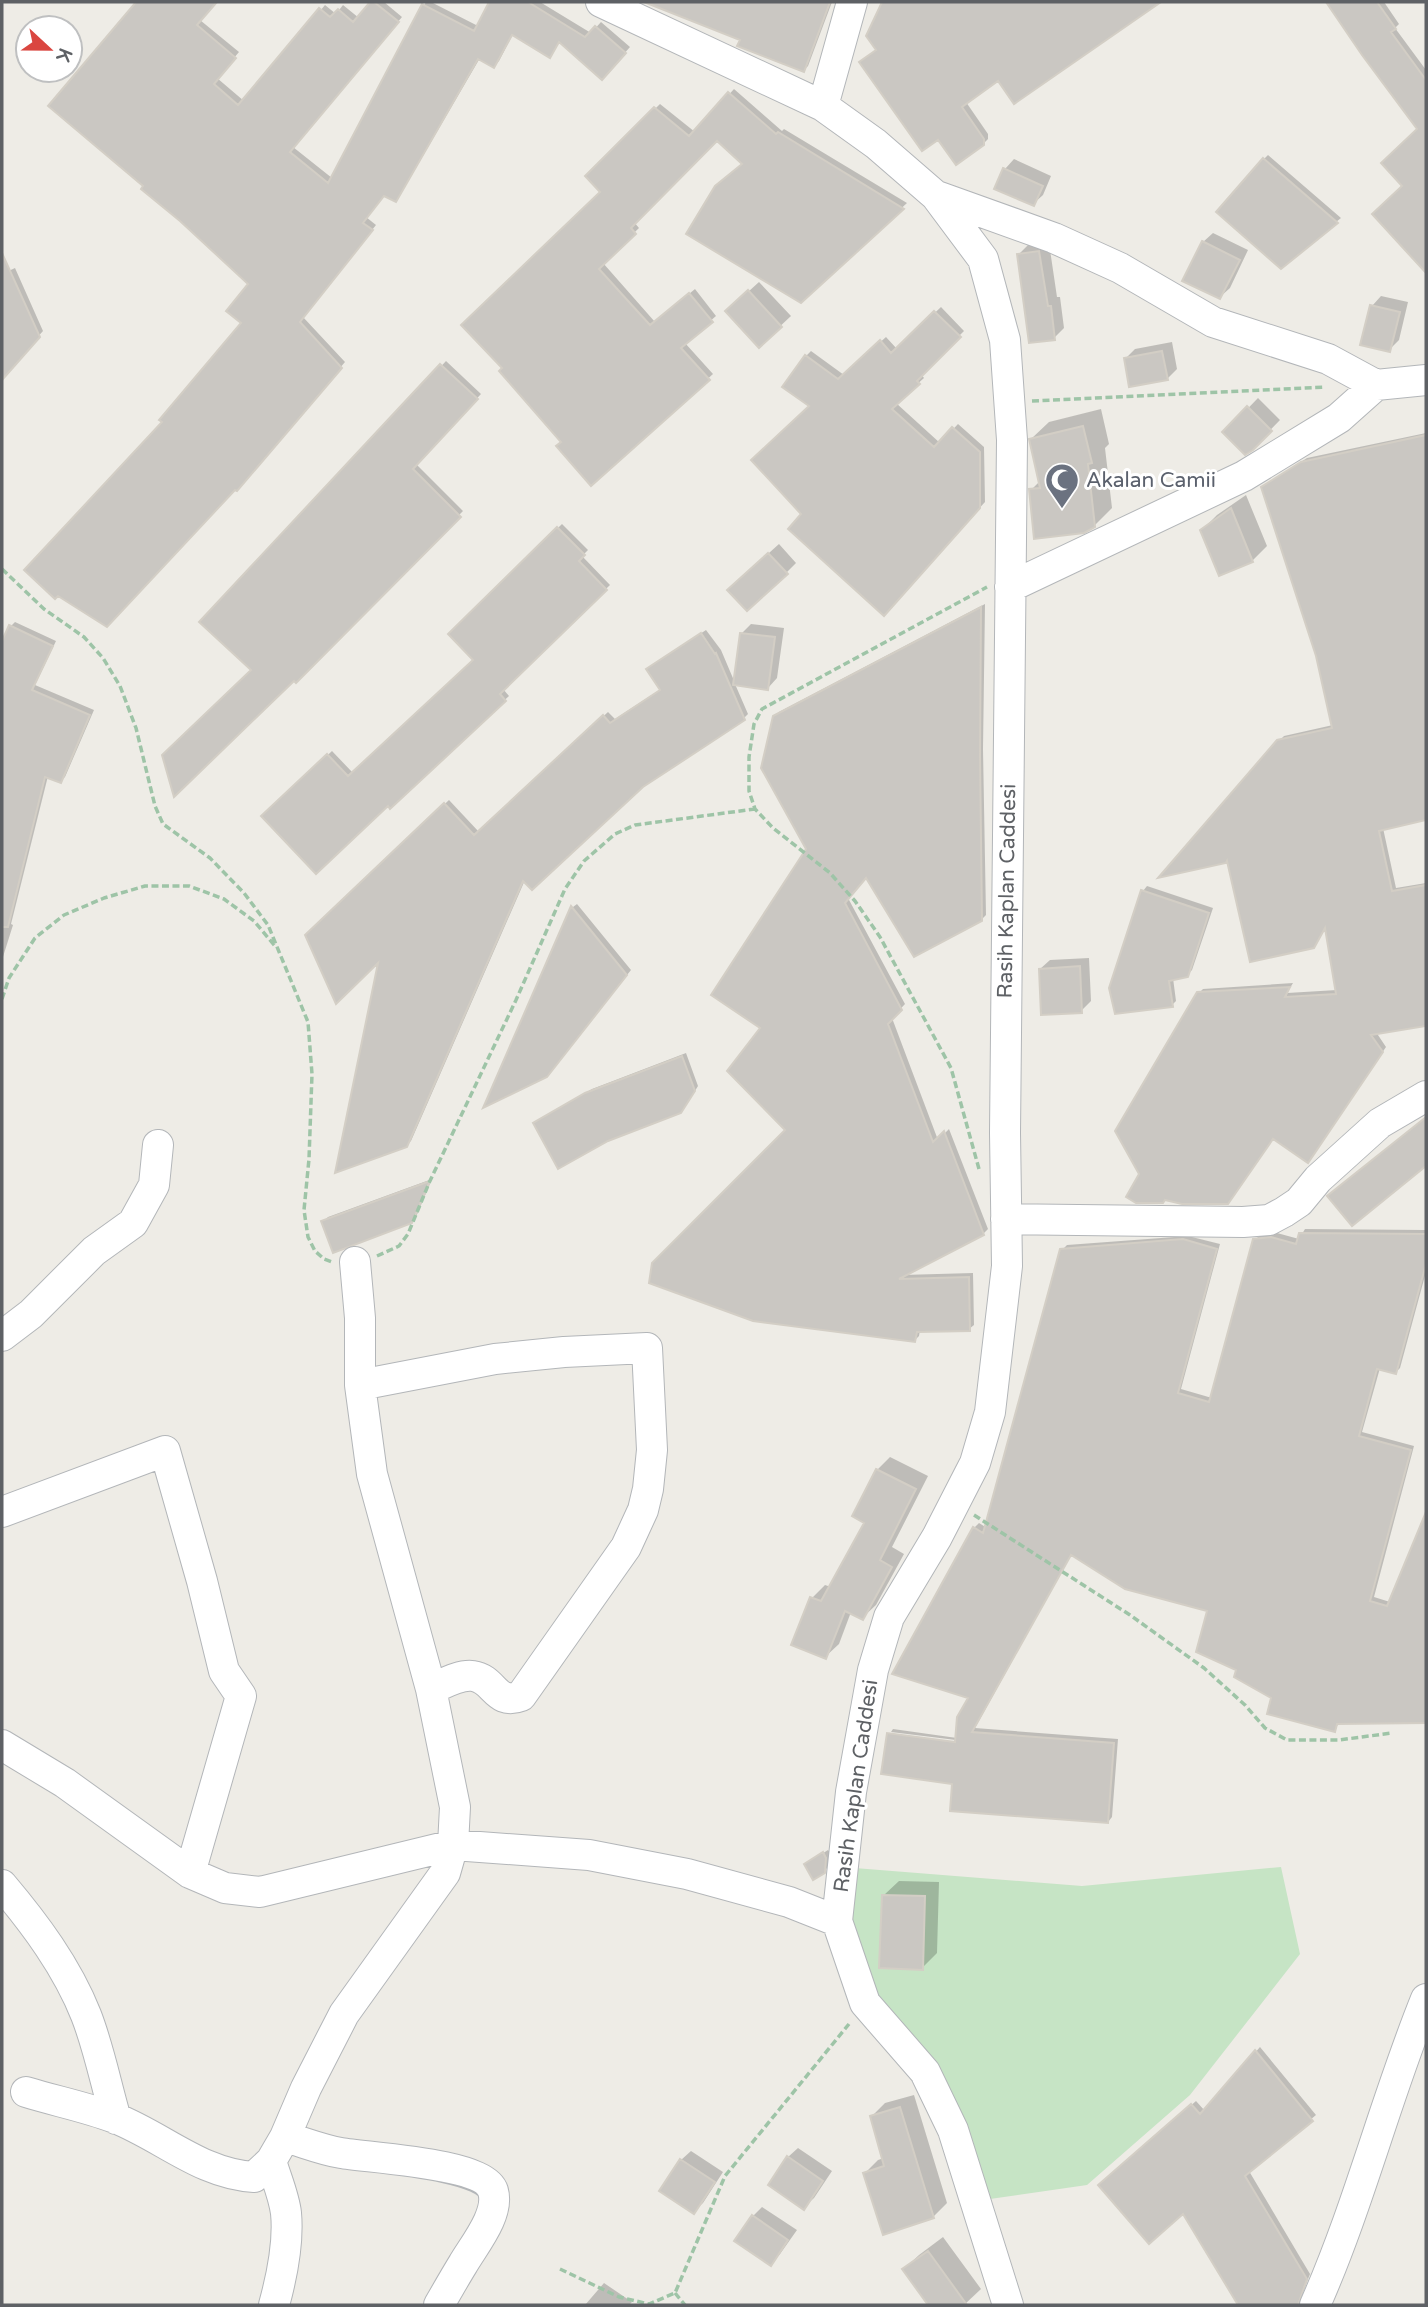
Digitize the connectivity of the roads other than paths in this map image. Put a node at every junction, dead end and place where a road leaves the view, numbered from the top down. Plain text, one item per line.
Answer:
1 (601, 2) edge
2 (852, 2) edge
3 (823, 106) junction
4 (936, 196) junction
5 (1426, 380) edge
6 (1376, 385) junction
7 (1010, 581) junction
8 (1426, 1096) edge
9 (158, 1145) dead end
10 (1006, 1219) junction
11 (355, 1262) road end
12 (2, 1336) edge
13 (360, 1385) junction
14 (2, 1512) edge
15 (431, 1689) junction
16 (2, 1745) edge
17 (453, 1845) junction
18 (190, 1873) junction
19 (2, 1885) edge
20 (837, 1921) junction
21 (1426, 1999) edge
22 (1416, 2054) edge
23 (26, 2092) dead end
24 (116, 2119) junction
25 (278, 2149) junction
26 (274, 2305) edge
27 (439, 2305) edge
28 (1009, 2305) edge
29 (1315, 2305) edge

1 - 3 street, Rasih Kaplan Caddesi
2 - 3 street
3 - 4 street, Rasih Kaplan Caddesi
4 - 6 street
4 - 7 street, Rasih Kaplan Caddesi
5 - 6 street
6 - 7 street
7 - 10 street, Rasih Kaplan Caddesi
8 - 10 street
9 - 12 street
10 - 20 street, Rasih Kaplan Caddesi
11 - 13 street
13 - 15 street
13 - 15 street
14 - 18 street
15 - 17 street
16 - 18 street
17 - 18 street
17 - 20 street
17 - 25 street
19 - 24 street
20 - 28 street, Rasih Kaplan Caddesi
21 - 22 street
22 - 29 street
23 - 24 street
24 - 25 street
25 - 26 street
25 - 27 street

